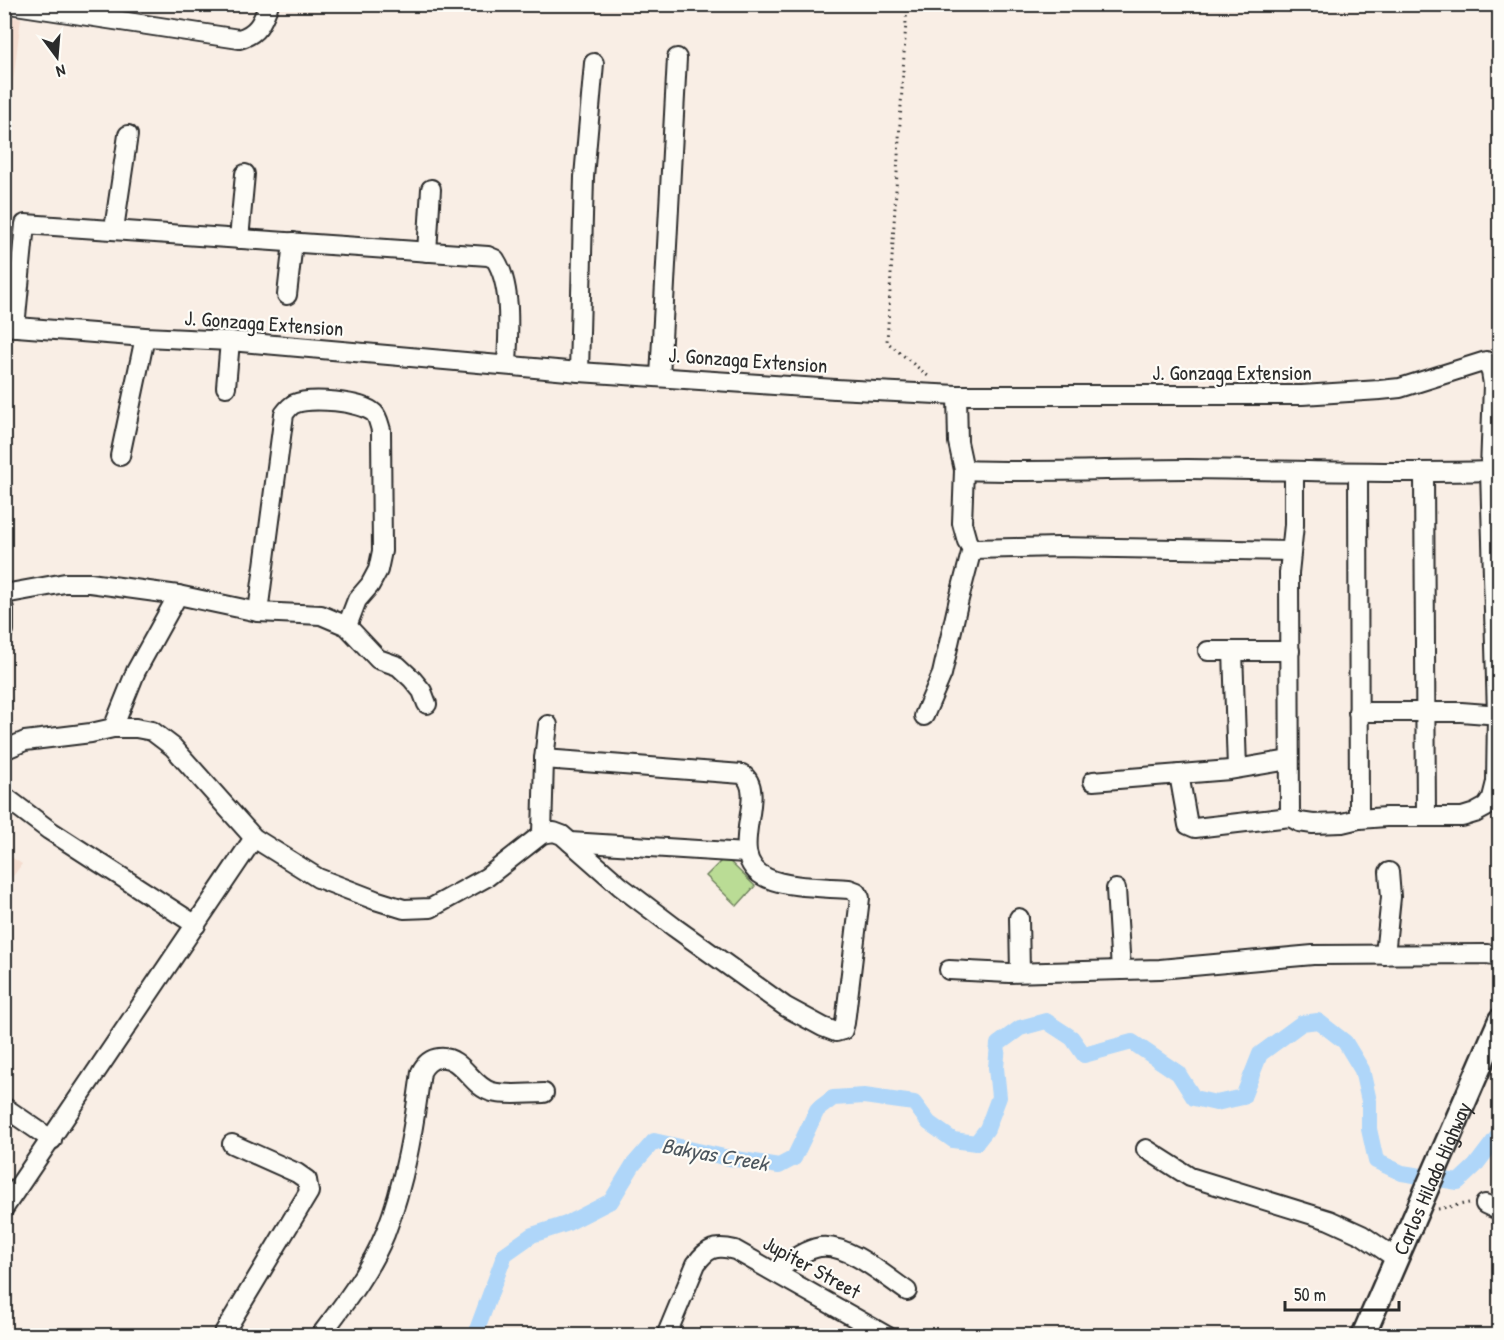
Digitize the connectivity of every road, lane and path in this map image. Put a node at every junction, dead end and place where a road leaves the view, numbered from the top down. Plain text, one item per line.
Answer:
1 (9, 4) edge
2 (269, 4) edge
3 (907, 4) edge
4 (57, 9) edge
5 (677, 58) dead end
6 (594, 63) dead end
7 (128, 135) dead end
8 (245, 174) dead end
9 (431, 189) dead end
10 (114, 229) junction
11 (239, 239) junction
12 (292, 242) junction
13 (427, 252) junction
14 (287, 295) dead end
15 (10, 326) edge
16 (145, 338) junction
17 (230, 341) junction
18 (507, 365) junction
19 (579, 372) junction
20 (660, 376) junction
21 (226, 387) dead end
22 (953, 395) junction
23 (120, 456) dead end
24 (964, 470) junction
25 (1294, 471) junction
26 (1490, 471) junction
27 (1358, 472) junction
28 (1424, 473) junction
29 (972, 549) junction
30 (1292, 551) junction
31 (4, 594) edge
32 (178, 595) junction
33 (4, 609) edge
34 (258, 612) junction
35 (347, 626) junction
36 (4, 630) edge
37 (1208, 651) dead end
38 (1233, 651) junction
39 (1290, 651) junction
40 (427, 704) dead end
41 (1359, 712) junction
42 (1426, 712) junction
43 (1498, 715) edge
44 (924, 716) dead end
45 (548, 725) dead end
46 (112, 728) junction
47 (4, 750) edge
48 (544, 759) junction
49 (1289, 760) junction
50 (1237, 768) junction
51 (1179, 774) junction
52 (1093, 781) dead end
53 (4, 796) edge
54 (1426, 816) junction
55 (1290, 817) junction
56 (1359, 819) junction
57 (542, 834) junction
58 (254, 838) junction
59 (570, 842) junction
60 (746, 853) junction
61 (1389, 872) dead end
62 (1116, 889) dead end
63 (1019, 918) dead end
64 (196, 925) junction
65 (1385, 955) junction
66 (1500, 956) edge
67 (950, 970) dead end
68 (1120, 970) junction
69 (1020, 972) junction
70 (1500, 1020) edge
71 (544, 1093) dead end
72 (4, 1107) edge
73 (52, 1140) junction
74 (232, 1144) dead end
75 (1146, 1149) dead end
76 (1420, 1204) junction
77 (1492, 1207) edge
78 (4, 1208) edge
79 (1397, 1259) junction
80 (774, 1272) junction
81 (906, 1291) dead end
82 (222, 1335) edge
83 (320, 1335) edge
84 (666, 1335) edge
85 (887, 1335) edge
86 (1363, 1335) edge

1 - 4 street
2 - 4 street
3 - 22 path
5 - 20 street
6 - 19 street
7 - 10 street
8 - 11 street
9 - 13 street
10 - 11 street
10 - 15 street
11 - 12 street
12 - 13 street
12 - 14 street
13 - 18 street
15 - 16 street, J. Gonzaga Extension
16 - 17 street, J. Gonzaga Extension
16 - 23 street
17 - 18 street, J. Gonzaga Extension
17 - 21 street
18 - 19 street, J. Gonzaga Extension
19 - 20 street, J. Gonzaga Extension
20 - 22 street, J. Gonzaga Extension
22 - 24 street
22 - 26 street, J. Gonzaga Extension
24 - 25 street
24 - 29 street
25 - 27 street
25 - 30 street
26 - 28 street
26 - 43 street
27 - 28 street
27 - 41 street
28 - 42 street
29 - 30 street
29 - 44 street
30 - 39 street
31 - 32 street
32 - 34 street
32 - 46 street
33 - 36 street
34 - 35 street
34 - 35 street
35 - 40 street
37 - 38 street
38 - 39 street
38 - 50 street
39 - 49 street
41 - 42 street
41 - 56 street
42 - 43 street
42 - 54 street
43 - 54 street
45 - 48 street
46 - 47 street
46 - 58 street
48 - 57 street
48 - 60 street
49 - 50 street
49 - 55 street
50 - 51 street
51 - 52 street
51 - 55 street
53 - 64 street
54 - 56 street
55 - 56 street
57 - 58 street
57 - 59 street
58 - 64 street
59 - 60 street
59 - 60 street
61 - 65 street
62 - 68 street
63 - 69 street
64 - 73 street
65 - 66 street
65 - 68 street
67 - 69 street
68 - 69 street
70 - 76 main road, Carlos Hilado Highway
71 - 83 street
72 - 73 street
73 - 78 street
74 - 82 street
75 - 79 street
76 - 77 path
76 - 79 main road, Carlos Hilado Highway
79 - 86 main road, Carlos Hilado Highway
80 - 81 street
80 - 84 street, Jupiter Street
80 - 85 street, Jupiter Street

